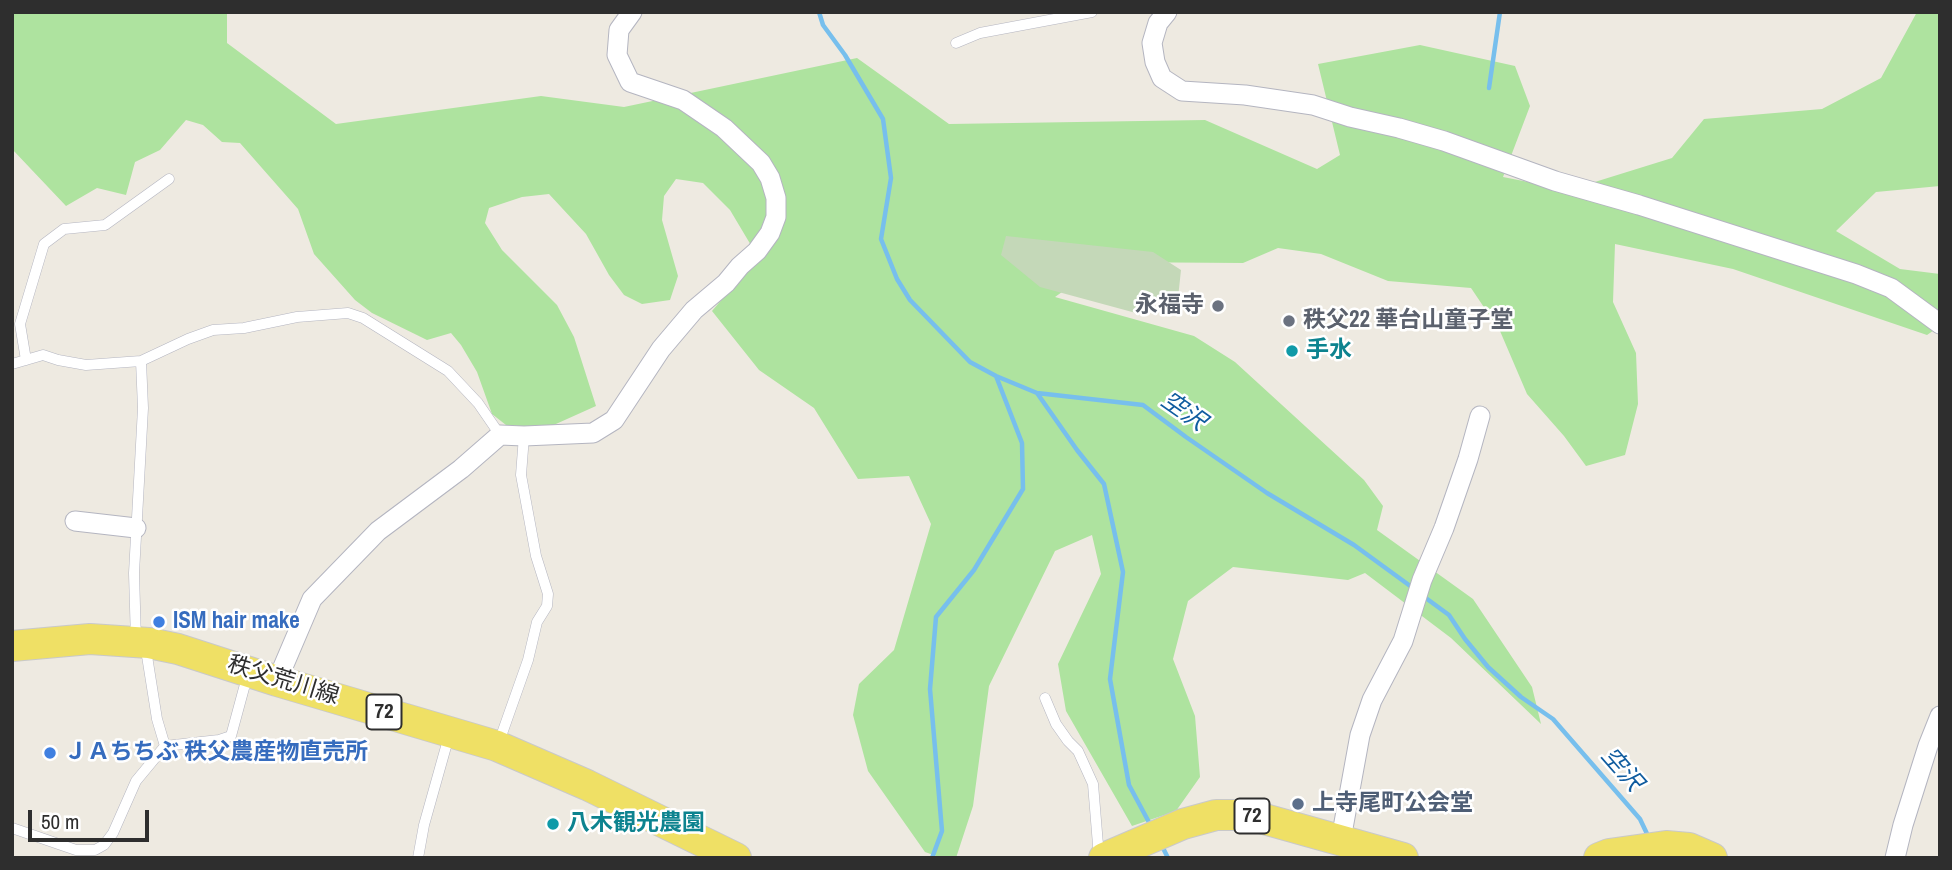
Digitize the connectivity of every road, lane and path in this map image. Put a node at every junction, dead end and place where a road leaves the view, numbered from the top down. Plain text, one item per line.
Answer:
1 (632, 12) edge
2 (1092, 12) edge
3 (1167, 12) edge
4 (956, 43) dead end
5 (169, 179) dead end
6 (1940, 324) edge
7 (26, 360) junction
8 (141, 362) junction
9 (12, 364) edge
10 (1480, 416) dead end
11 (500, 435) junction
12 (524, 436) junction
13 (75, 521) dead end
14 (136, 528) junction
15 (142, 643) junction
16 (12, 646) edge
17 (264, 676) junction
18 (1045, 698) dead end
19 (1940, 716) edge
20 (451, 732) junction
21 (165, 746) junction
22 (497, 746) junction
23 (12, 828) edge
24 (1340, 839) junction
25 (1651, 850) edge
26 (1106, 857) edge
27 (418, 858) edge
28 (736, 858) edge
29 (1403, 858) edge
30 (1599, 858) edge
31 (1712, 858) edge
32 (1895, 858) edge

1 - 12 street
2 - 4 lane
3 - 6 street
5 - 7 lane
7 - 8 lane
7 - 9 lane
8 - 11 lane
8 - 14 lane
10 - 24 street
11 - 12 street
11 - 17 street
12 - 22 lane
13 - 14 street
14 - 15 lane
15 - 16 main road, 秩父荒川線 / 72
15 - 17 main road, 秩父荒川線 / 72
15 - 21 lane
17 - 20 main road, 秩父荒川線 / 72
17 - 21 lane
18 - 26 lane
19 - 32 street
20 - 22 main road, 秩父荒川線 / 72
20 - 27 lane
21 - 23 lane
22 - 28 main road, 秩父荒川線 / 72
24 - 26 main road, 72
24 - 29 main road, 72
25 - 30 main road
25 - 31 main road

